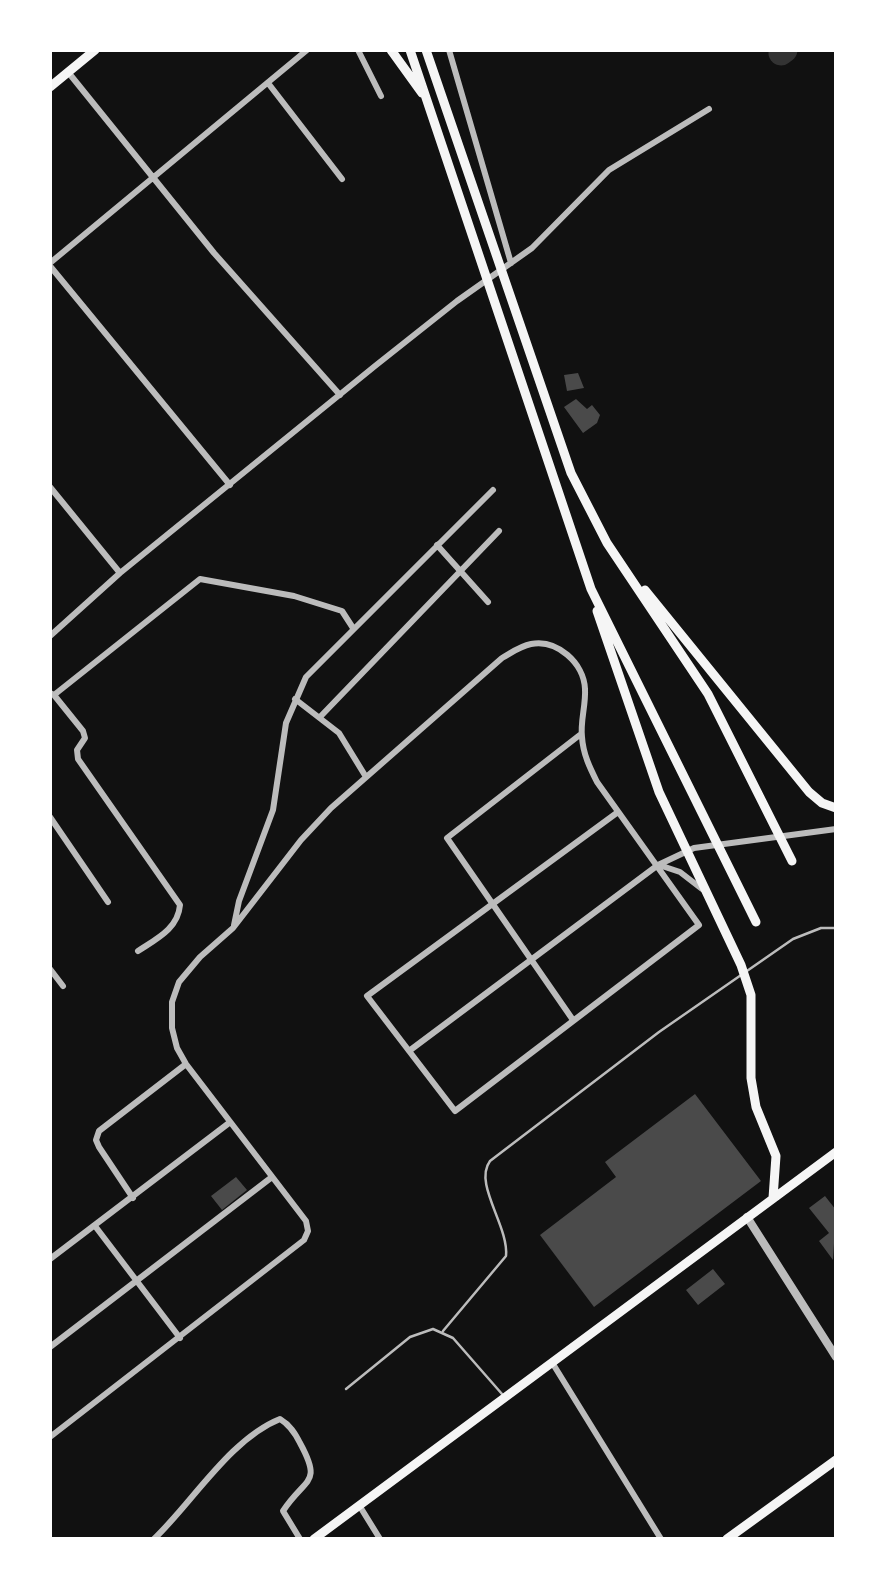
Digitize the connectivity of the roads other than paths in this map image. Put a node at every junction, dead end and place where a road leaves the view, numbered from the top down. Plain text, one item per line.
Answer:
1 (95, 50) edge
2 (307, 50) edge
3 (358, 50) edge
4 (391, 50) edge
5 (410, 50) edge
6 (426, 50) edge
7 (435, 50) edge
8 (448, 50) edge
9 (433, 65) junction
10 (68, 72) junction
11 (268, 83) junction
12 (50, 87) edge
13 (380, 96) dead end
14 (426, 99) junction
15 (709, 110) dead end
16 (155, 176) junction
17 (342, 179) dead end
18 (511, 263) junction
19 (50, 264) edge
20 (340, 394) junction
21 (230, 485) junction
22 (50, 487) edge
23 (493, 490) dead end
24 (499, 531) dead end
25 (437, 545) junction
26 (617, 556) junction
27 (462, 571) junction
28 (120, 573) junction
29 (591, 589) junction
30 (488, 602) dead end
31 (353, 628) junction
32 (50, 636) edge
33 (52, 694) edge
34 (295, 699) junction
35 (320, 717) junction
36 (581, 734) junction
37 (366, 777) junction
38 (836, 808) edge
39 (618, 812) junction
40 (50, 817) edge
41 (836, 829) edge
42 (690, 849) junction
43 (792, 861) dead end
44 (658, 864) junction
45 (702, 888) junction
46 (108, 902) dead end
47 (492, 904) junction
48 (756, 922) dead end
49 (233, 928) junction
50 (836, 928) edge
51 (138, 951) dead end
52 (532, 960) junction
53 (50, 969) edge
54 (63, 986) dead end
55 (574, 1020) junction
56 (409, 1051) junction
57 (186, 1064) junction
58 (229, 1123) junction
59 (836, 1152) edge
60 (272, 1178) junction
61 (132, 1198) junction
62 (773, 1198) junction
63 (747, 1217) junction
64 (95, 1226) junction
65 (50, 1259) edge
66 (137, 1281) junction
67 (443, 1332) junction
68 (180, 1338) junction
69 (50, 1347) edge
70 (836, 1356) edge
71 (553, 1364) junction
72 (346, 1389) dead end
73 (506, 1399) junction
74 (50, 1437) edge
75 (836, 1460) edge
76 (360, 1505) junction
77 (154, 1539) edge
78 (300, 1539) edge
79 (314, 1539) edge
80 (380, 1539) edge
81 (661, 1539) edge
82 (727, 1539) edge

1 - 10 main road
2 - 11 street
3 - 13 street
4 - 14 main road
5 - 14 main road
6 - 9 main road
7 - 9 main road
8 - 18 street
9 - 26 main road
10 - 12 main road
10 - 16 street
11 - 16 street
11 - 17 street
14 - 29 main road
15 - 18 street
16 - 19 street
16 - 20 street
18 - 20 street
19 - 21 street
20 - 21 street
21 - 28 street
22 - 28 street
23 - 25 street
24 - 27 street
25 - 27 street
25 - 31 street
26 - 38 main road
26 - 43 main road
27 - 30 street
27 - 35 street
28 - 32 street
29 - 42 main road
29 - 48 main road
31 - 33 street
31 - 34 street
33 - 51 street
34 - 35 street
34 - 49 street
35 - 37 street
36 - 37 street
36 - 39 street
36 - 47 street
37 - 49 street
39 - 44 street
39 - 47 street
40 - 46 street
41 - 42 street
42 - 44 street
42 - 45 main road
44 - 45 street
44 - 52 street
44 - 55 street
45 - 62 main road
47 - 52 street
47 - 56 street
49 - 57 street
50 - 67 lane
52 - 55 street
52 - 56 street
53 - 54 street
55 - 56 street
57 - 58 street
57 - 61 street
58 - 60 street
58 - 61 street
59 - 62 main road
60 - 66 street
60 - 68 street
61 - 64 street
62 - 63 main road
63 - 70 street
63 - 71 main road
64 - 65 street
64 - 66 street
66 - 68 street
66 - 69 street
67 - 72 lane
67 - 73 lane
68 - 74 street
71 - 73 main road
71 - 81 street
73 - 76 main road
75 - 82 main road
76 - 79 main road
76 - 80 street
77 - 78 street

